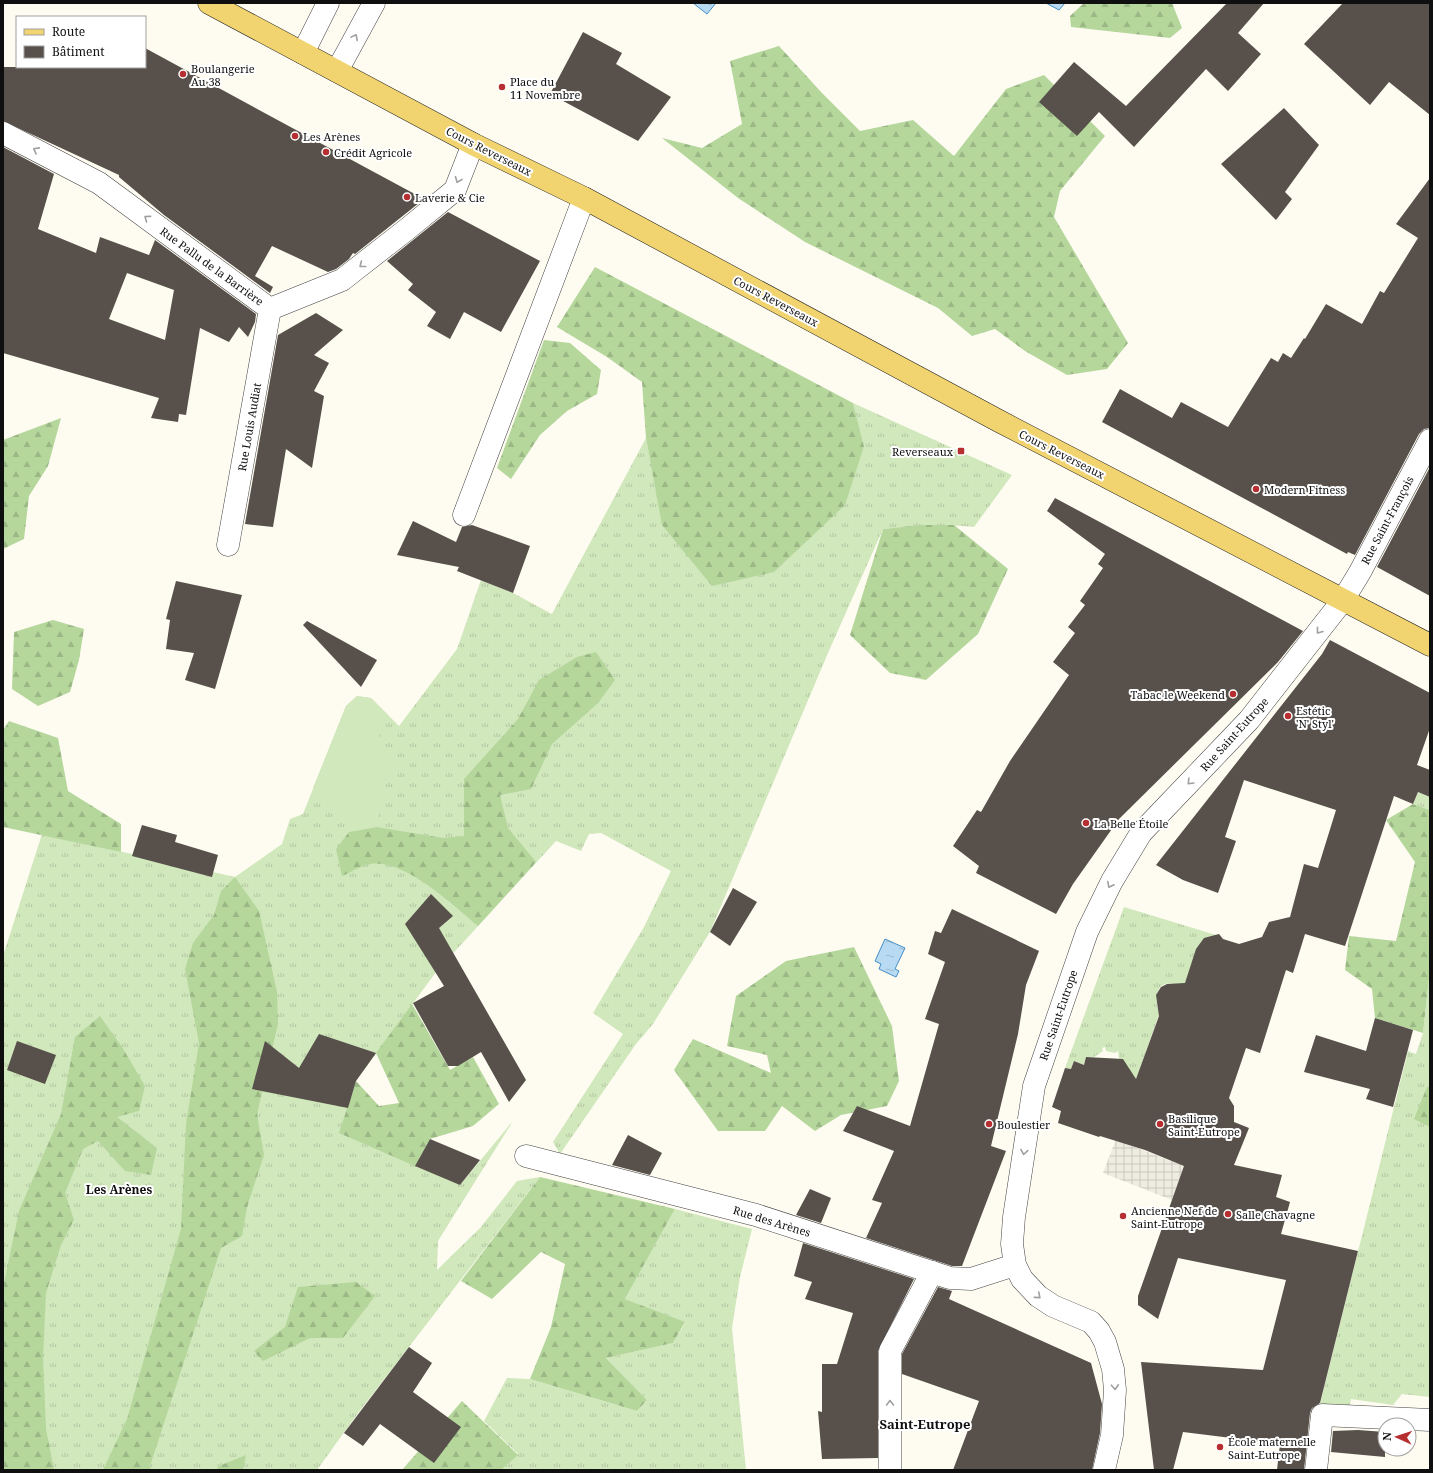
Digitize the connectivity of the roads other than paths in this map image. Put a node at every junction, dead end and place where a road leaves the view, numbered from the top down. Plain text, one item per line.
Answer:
1 (209, 3) edge
2 (328, 3) edge
3 (374, 3) edge
4 (303, 53) junction
5 (337, 71) junction
6 (3, 133) edge
7 (473, 144) junction
8 (584, 198) junction
9 (270, 309) junction
10 (1430, 440) edge
11 (464, 515) dead end
12 (228, 545) dead end
13 (1343, 600) junction
14 (1430, 645) edge
15 (526, 1156) dead end
16 (1015, 1265) junction
17 (932, 1272) junction
18 (1430, 1420) edge
19 (890, 1470) edge
20 (1104, 1470) edge
21 (1316, 1470) edge

1 - 4 main road, Cours Reverseaux
2 - 4 street
5 -> 3 street
4 - 5 main road, Cours Reverseaux
5 - 7 main road, Cours Reverseaux
9 -> 6 street, Rue Pallu de la Barrière
7 - 8 main road, Cours Reverseaux
7 -> 9 street, Rue Pallu de la Barrière
8 - 11 street
8 - 13 main road, Cours Reverseaux
9 - 12 street, Rue Louis Audiat
10 - 13 street, Rue Saint-François
13 - 14 main road, Cours Reverseaux
13 -> 16 street, Rue Saint-Eutrope
15 - 17 street, Rue des Arènes
16 - 17 street, Rue des Arènes
16 -> 20 street, Rue Saint-Eutrope
19 -> 17 street
18 - 21 street

